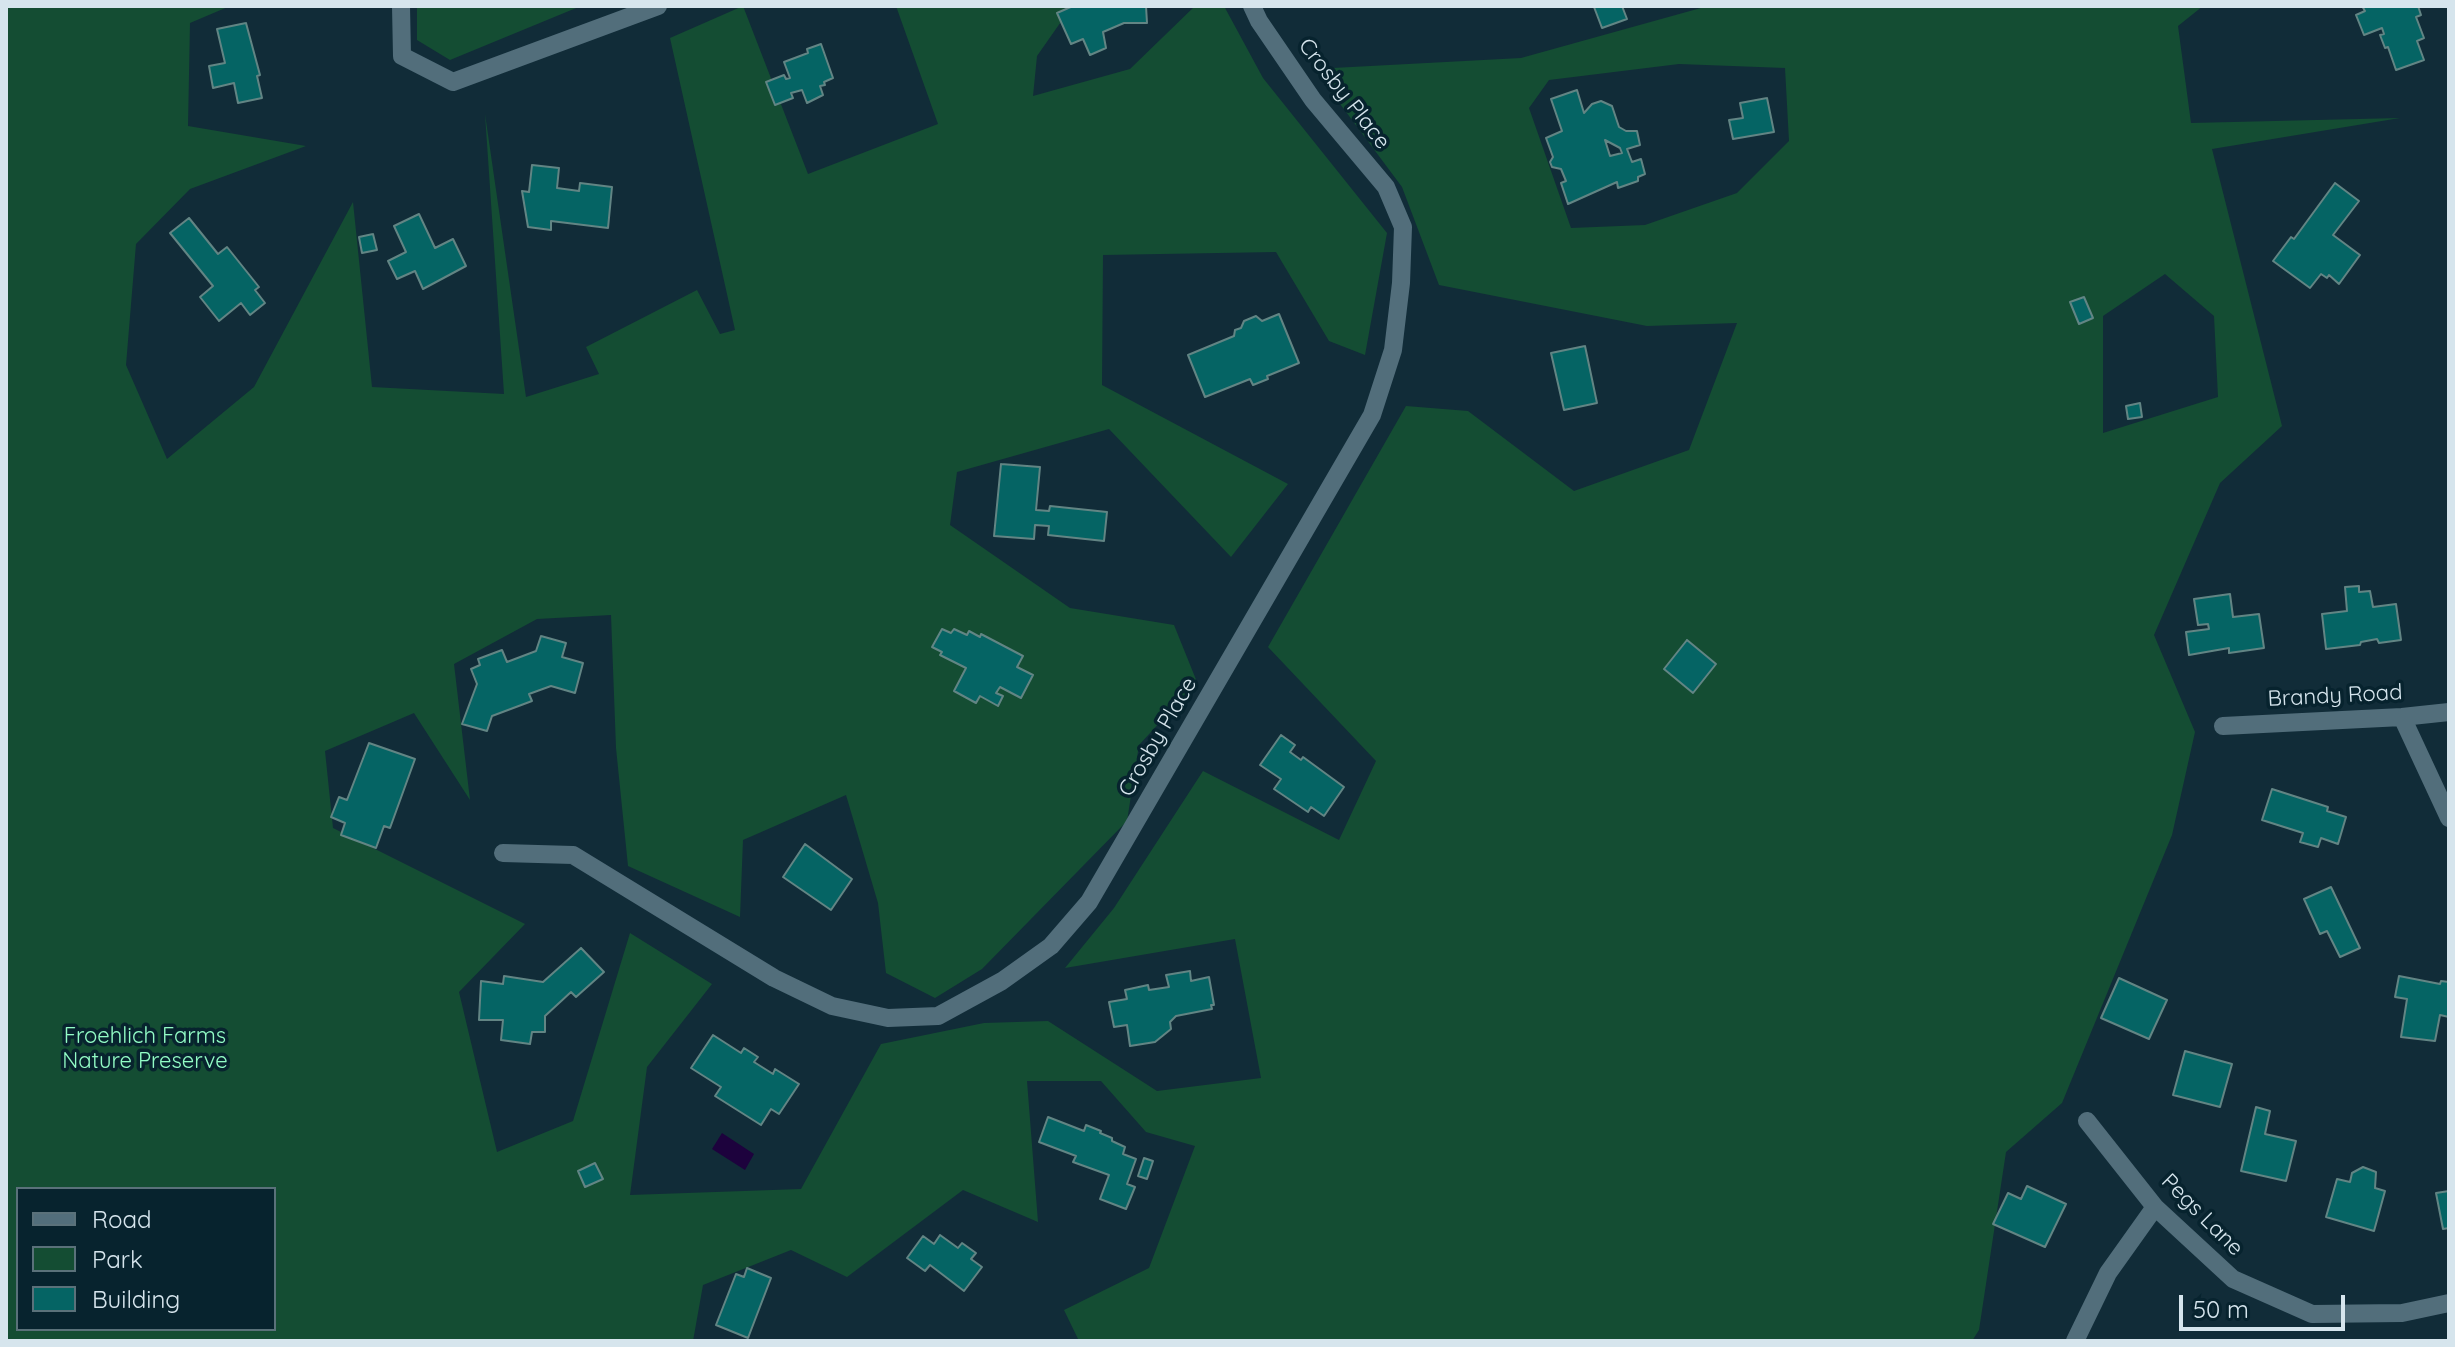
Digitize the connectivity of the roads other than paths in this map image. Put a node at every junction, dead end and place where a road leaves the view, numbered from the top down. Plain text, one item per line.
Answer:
1 (401, 6) edge
2 (658, 6) edge
3 (1252, 6) edge
4 (2449, 712) edge
5 (2402, 717) junction
6 (2223, 726) dead end
7 (2449, 818) edge
8 (503, 853) dead end
9 (2087, 1121) dead end
10 (2155, 1207) junction
11 (2449, 1303) edge
12 (2075, 1341) edge

1 - 2 street
3 - 8 street, Crosby Place
4 - 5 street, Brandy Road
5 - 6 street, Brandy Road
5 - 7 street
9 - 10 street, Pegs Lane
10 - 11 street, Pegs Lane
10 - 12 street

